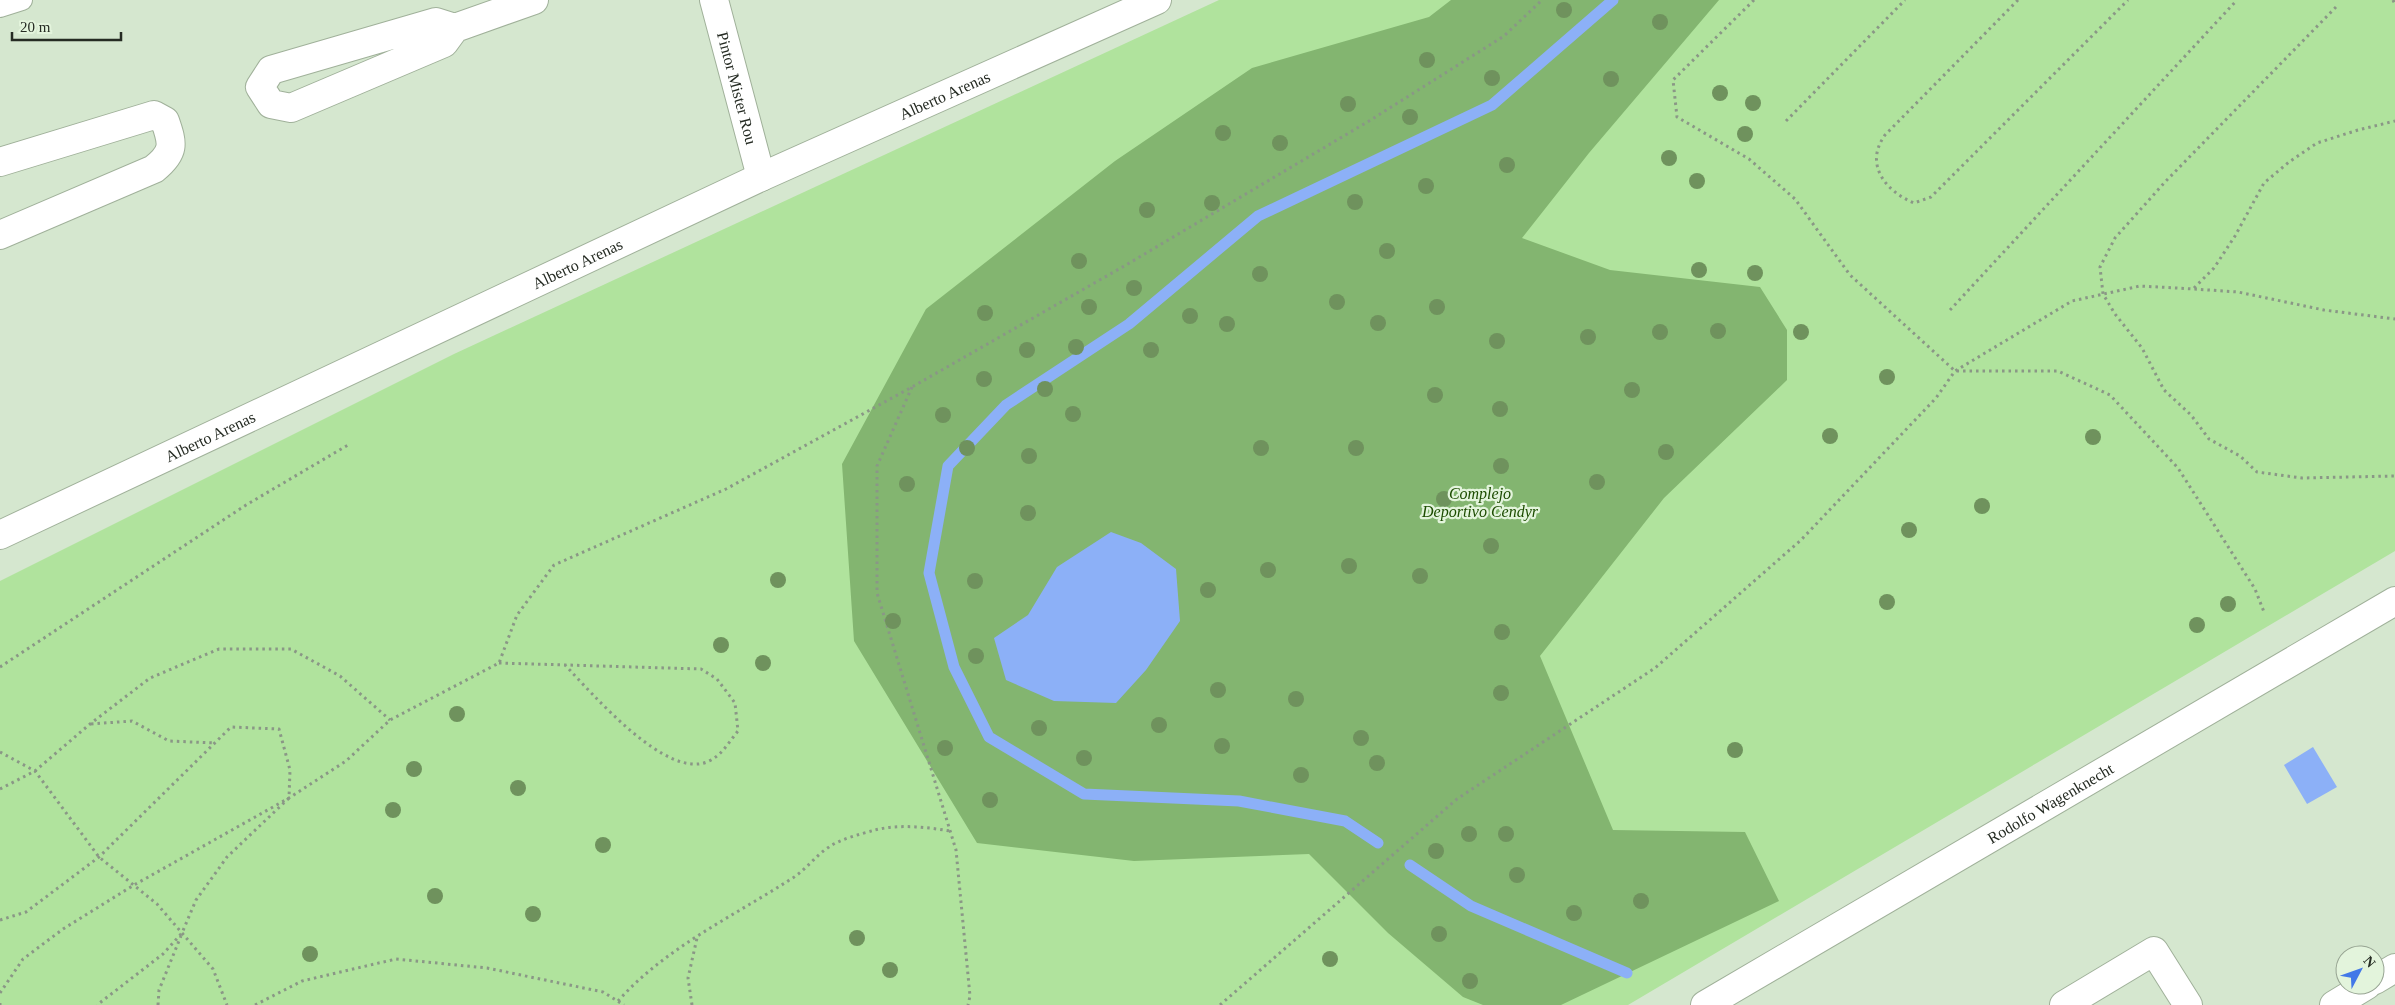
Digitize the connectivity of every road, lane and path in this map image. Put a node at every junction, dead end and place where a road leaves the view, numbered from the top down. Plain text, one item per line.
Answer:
1 (22, 0) edge
2 (534, 0) edge
3 (1157, 0) edge
4 (1542, 0) edge
5 (1754, 0) edge
6 (1905, 0) edge
7 (2018, 0) edge
8 (2128, 0) edge
9 (2237, 0) edge
10 (2393, 0) edge
11 (722, 2) edge
12 (2395, 4) edge
13 (0, 7) edge
14 (2336, 7) dead end
15 (455, 28) junction
16 (1786, 121) dead end
17 (2395, 122) edge
18 (0, 162) edge
19 (761, 177) junction
20 (0, 235) edge
21 (2194, 289) junction
22 (2103, 294) junction
23 (1950, 310) dead end
24 (2395, 319) edge
25 (1955, 371) junction
26 (912, 387) junction
27 (348, 445) dead end
28 (2395, 476) edge
29 (0, 535) edge
30 (2395, 601) edge
31 (2264, 612) dead end
32 (499, 662) junction
33 (565, 665) junction
34 (0, 667) edge
35 (390, 720) junction
36 (90, 724) junction
37 (216, 743) junction
38 (0, 752) edge
39 (35, 772) junction
40 (0, 788) edge
41 (289, 798) junction
42 (950, 832) junction
43 (100, 857) junction
44 (134, 885) junction
45 (0, 920) edge
46 (182, 933) junction
47 (697, 938) junction
48 (0, 993) edge
49 (2351, 995) edge
50 (618, 1001) junction
51 (97, 1005) edge
52 (158, 1005) edge
53 (227, 1005) edge
54 (254, 1005) edge
55 (624, 1005) edge
56 (692, 1005) edge
57 (968, 1005) edge
58 (1220, 1005) edge
59 (1705, 1005) edge
60 (2064, 1005) edge
61 (2188, 1005) edge
62 (2334, 1005) edge

1 - 13 lane
2 - 15 street
3 - 19 street, Alberto Arenas
4 - 26 path
5 - 25 path
6 - 16 path
7 - 8 path
9 - 23 path
10 - 12 path
11 - 19 street, Pintor Mister Rou
14 - 22 path
15 - 15 street
17 - 21 path
18 - 20 street
19 - 29 street, Alberto Arenas
21 - 22 path
21 - 24 path
22 - 25 path
22 - 28 path
25 - 31 path
25 - 58 path
26 - 32 path
26 - 42 path
27 - 34 path
30 - 59 street, Rodolfo Wagenknecht
32 - 33 path
32 - 35 path
33 - 33 path
35 - 36 path
35 - 41 path
36 - 37 path
36 - 39 path
37 - 41 path
37 - 43 path
38 - 39 path
39 - 40 path
39 - 43 path
41 - 44 path
41 - 46 path
42 - 47 path
42 - 57 path
43 - 44 path
43 - 45 path
44 - 46 path
44 - 48 path
46 - 51 path
46 - 52 path
46 - 53 path
47 - 50 path
47 - 56 path
49 - 62 street
50 - 54 path
50 - 55 path
60 - 61 street

